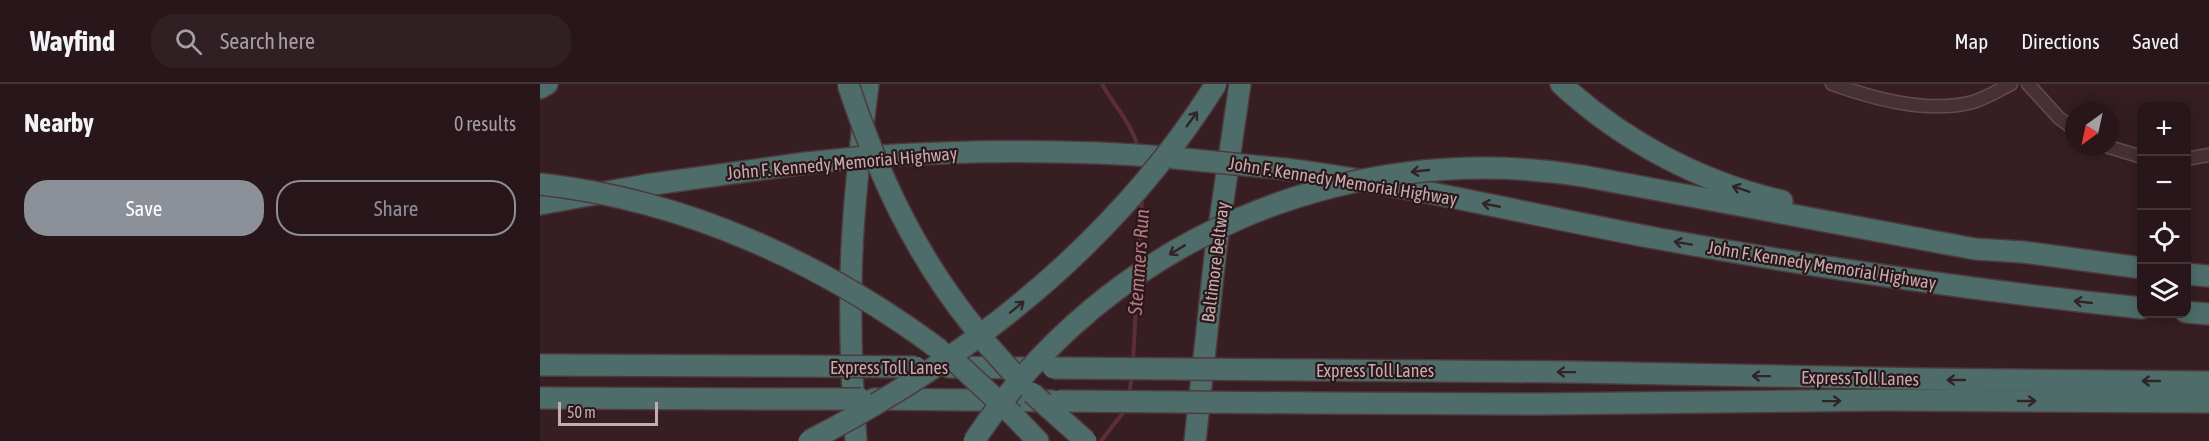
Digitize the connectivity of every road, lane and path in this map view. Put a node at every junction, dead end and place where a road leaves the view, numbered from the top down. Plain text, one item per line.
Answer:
1 (547, 84) edge
2 (848, 84) edge
3 (868, 84) edge
4 (1216, 84) edge
5 (1240, 84) edge
6 (1561, 84) edge
7 (1832, 84) edge
8 (2011, 84) edge
9 (2028, 84) edge
10 (540, 88) edge
11 (2065, 122) edge
12 (2119, 150) edge
13 (2209, 155) edge
14 (2139, 156) edge
15 (2191, 158) edge
16 (540, 184) edge
17 (540, 204) edge
18 (2023, 252) junction
19 (2137, 267) edge
20 (2191, 274) edge
21 (2209, 276) edge
22 (2137, 307) edge
23 (2191, 312) edge
24 (2209, 314) edge
25 (540, 364) edge
26 (2209, 382) edge
27 (540, 398) edge
28 (2209, 402) edge
29 (809, 441) edge
30 (856, 441) edge
31 (974, 441) edge
32 (1038, 441) edge
33 (1086, 441) edge
34 (1195, 441) edge

1 - 10 highway
2 - 33 highway, bridge
3 - 30 highway
29 -> 4 highway, bridge
5 - 34 highway, Baltimore Beltway
18 -> 6 highway
7 - 8 street
9 - 11 street
12 - 14 street
13 - 15 street
16 - 32 highway, bridge
22 -> 17 highway, John F. Kennedy Memorial Highway, bridge
18 - 19 highway
18 -> 31 highway, bridge
20 - 21 highway
23 - 24 highway
26 -> 25 highway, Express Toll Lanes, bridge
27 -> 28 highway, Express Toll Lanes, bridge

